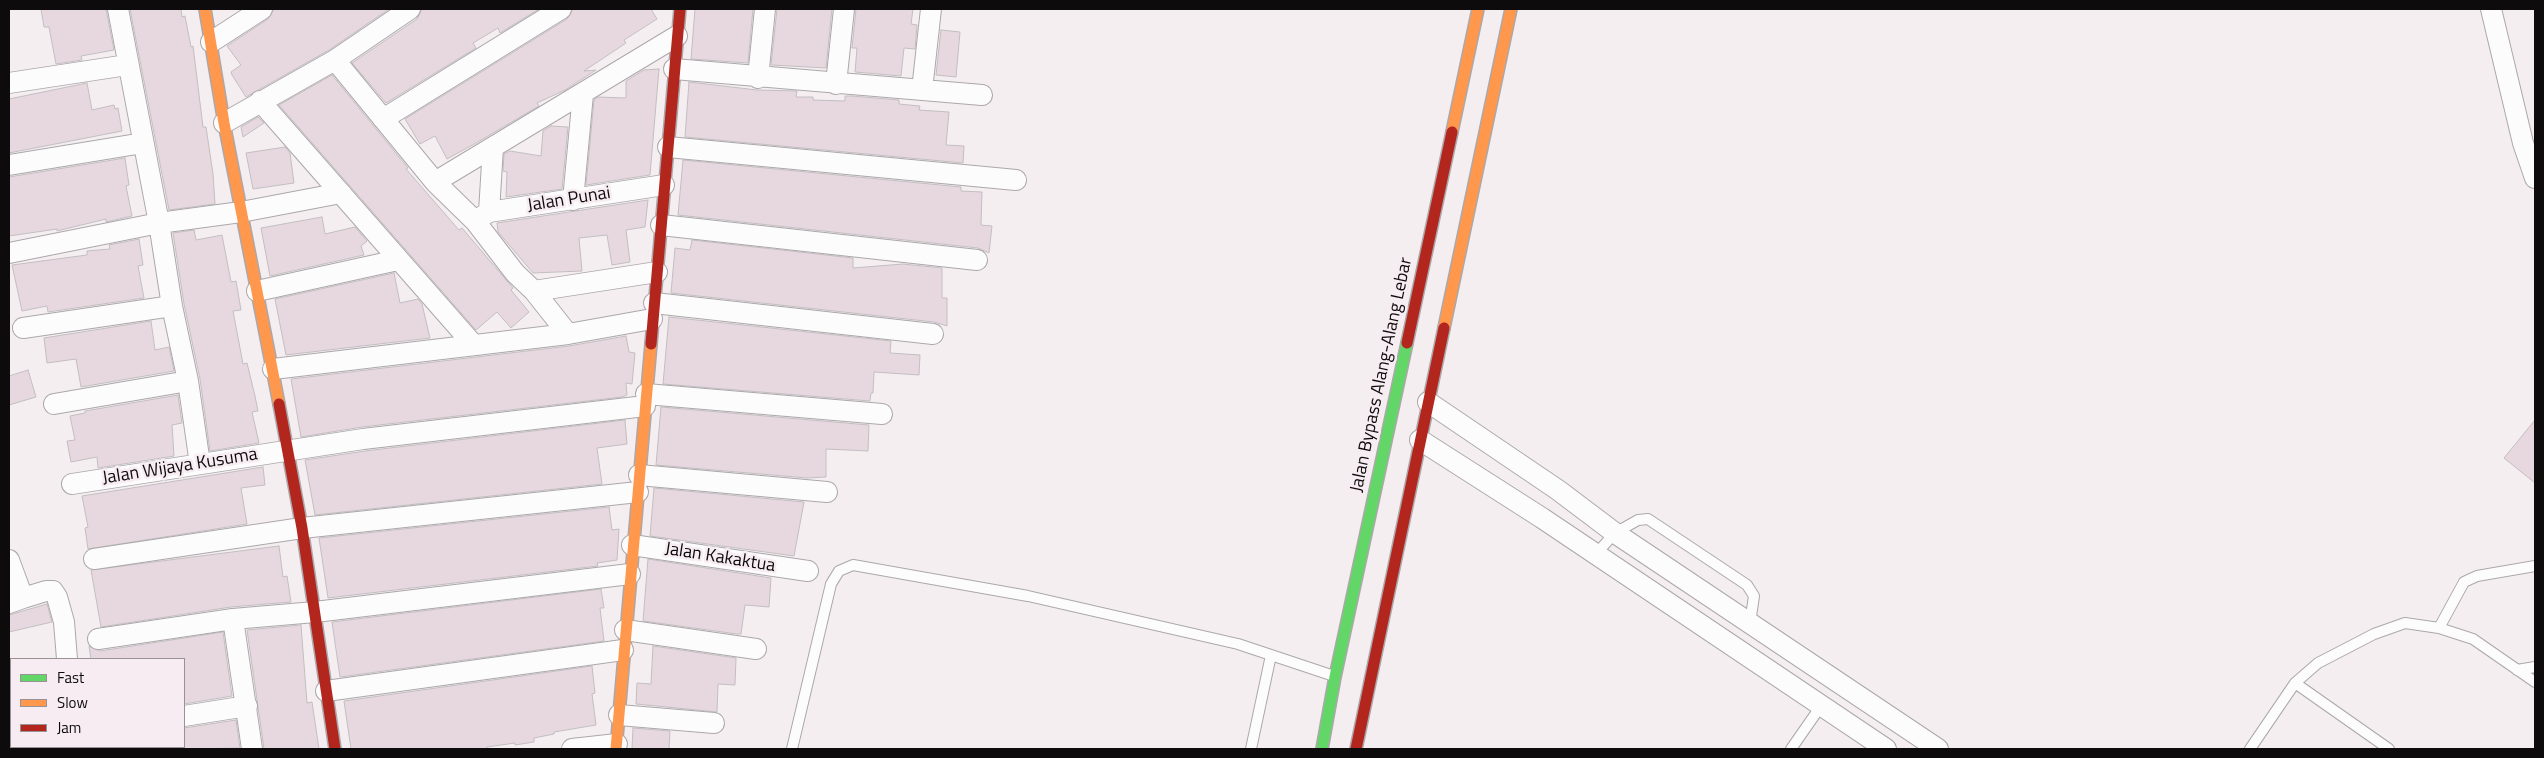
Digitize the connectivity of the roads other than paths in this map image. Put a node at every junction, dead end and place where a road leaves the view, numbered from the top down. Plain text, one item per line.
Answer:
1 (118, 9) edge
2 (205, 9) edge
3 (262, 9) edge
4 (410, 9) edge
5 (561, 9) edge
6 (680, 9) edge
7 (765, 9) edge
8 (844, 9) edge
9 (930, 9) edge
10 (1478, 9) edge
11 (1511, 9) edge
12 (2491, 9) edge
13 (677, 36) junction
14 (211, 42) junction
15 (335, 60) junction
16 (127, 65) junction
17 (674, 70) junction
18 (758, 78) junction
19 (9, 83) edge
20 (836, 84) junction
21 (922, 90) junction
22 (583, 94) junction
23 (982, 95) dead end
24 (260, 101) junction
25 (384, 120) junction
26 (224, 123) junction
27 (143, 143) junction
28 (493, 147) junction
29 (668, 147) junction
30 (9, 165) edge
31 (2535, 178) edge
32 (1016, 180) dead end
33 (435, 182) junction
34 (664, 185) junction
35 (340, 193) junction
36 (573, 200) junction
37 (241, 212) junction
38 (482, 216) junction
39 (159, 222) junction
40 (660, 225) junction
41 (9, 253) edge
42 (398, 260) junction
43 (977, 260) dead end
44 (656, 272) junction
45 (534, 290) junction
46 (257, 291) junction
47 (172, 306) junction
48 (653, 312) junction
49 (23, 328) dead end
50 (568, 334) junction
51 (933, 334) dead end
52 (472, 343) junction
53 (273, 369) junction
54 (188, 381) junction
55 (645, 400) junction
56 (1428, 402) junction
57 (54, 404) dead end
58 (882, 414) dead end
59 (1420, 440) junction
60 (287, 451) junction
61 (200, 464) junction
62 (638, 483) junction
63 (72, 484) dead end
64 (827, 492) dead end
65 (302, 528) junction
66 (1615, 533) junction
67 (632, 545) junction
68 (1594, 556) junction
69 (94, 559) dead end
70 (9, 560) edge
71 (2535, 566) edge
72 (808, 571) dead end
73 (630, 574) junction
74 (16, 600) edge
75 (315, 612) junction
76 (233, 619) junction
77 (1750, 623) junction
78 (2439, 628) junction
79 (625, 630) junction
80 (98, 639) dead end
81 (756, 649) dead end
82 (623, 650) junction
83 (1271, 655) junction
84 (67, 658) edge
85 (2535, 667) edge
86 (2517, 670) junction
87 (1335, 677) junction
88 (2535, 682) edge
89 (2295, 683) junction
90 (326, 691) junction
91 (247, 706) junction
92 (1821, 706) junction
93 (619, 715) junction
94 (185, 716) edge
95 (714, 723) dead end
96 (616, 746) edge
97 (252, 749) edge
98 (335, 749) edge
99 (572, 749) edge
100 (792, 749) edge
101 (1251, 749) edge
102 (1322, 749) edge
103 (1356, 749) edge
104 (1790, 749) edge
105 (1886, 749) edge
106 (1938, 749) edge
107 (2250, 749) edge
108 (2389, 749) edge

1 - 16 street
2 - 14 main road
3 - 14 street
4 - 15 street
5 - 25 street
6 - 13 main road
7 - 18 street
8 - 20 street
9 - 21 street
10 - 87 main road, Jalan Bypass Alang-Alang Lebar
11 - 56 main road
12 - 31 street
13 - 17 main road
13 - 22 street
14 - 26 main road
15 - 24 street
15 - 25 street
16 - 19 street
16 - 27 street
17 - 18 street
17 - 29 main road
18 - 20 street
20 - 21 street
21 - 23 street
22 - 28 street
22 - 36 street
24 - 26 street
24 - 35 street
25 - 33 street
26 - 37 main road
27 - 30 street
27 - 39 street
28 - 33 street
28 - 38 street
29 - 32 street
29 - 34 main road
33 - 38 street
34 - 36 street, Jalan Punai
34 - 40 main road
35 - 37 street
35 - 42 street
36 - 38 street, Jalan Punai
37 - 39 street
37 - 46 main road
38 - 45 street
39 - 41 street
39 - 47 street
40 - 43 street
40 - 44 main road
42 - 46 street
42 - 52 street
44 - 45 street
44 - 48 main road
45 - 50 street
46 - 53 main road
47 - 49 street
47 - 54 street
48 - 50 street
48 - 51 street
48 - 55 main road
50 - 52 street
52 - 53 street
53 - 60 main road
54 - 57 street
54 - 61 street
55 - 58 street, Jalan Wijaya Kusuma
55 - 60 street, Jalan Wijaya Kusuma
55 - 62 main road
56 - 59 main road
56 - 66 street
59 - 68 street
59 - 103 main road
60 - 61 street, Jalan Wijaya Kusuma
60 - 65 main road
61 - 63 street, Jalan Wijaya Kusuma
62 - 64 street
62 - 65 street
62 - 67 main road
65 - 69 street
65 - 75 main road
66 - 68 lane
66 - 77 street
66 - 77 lane
67 - 72 street, Jalan Kakaktua
67 - 73 main road
68 - 92 street
70 - 74 street
71 - 78 lane
73 - 75 street
73 - 79 main road
74 - 84 street
75 - 76 street
75 - 90 main road
76 - 80 street
76 - 91 street
77 - 106 street
78 - 86 lane
78 - 89 lane
79 - 81 street
79 - 82 main road
82 - 90 street
82 - 93 main road
83 - 87 lane
83 - 100 lane
83 - 101 lane
85 - 86 lane
86 - 88 lane
87 - 102 main road, Jalan Bypass Alang-Alang Lebar
89 - 107 lane
89 - 108 lane
90 - 98 main road
91 - 94 street
91 - 97 street
92 - 104 lane
92 - 105 street
93 - 95 street
93 - 96 main road
96 - 99 street

